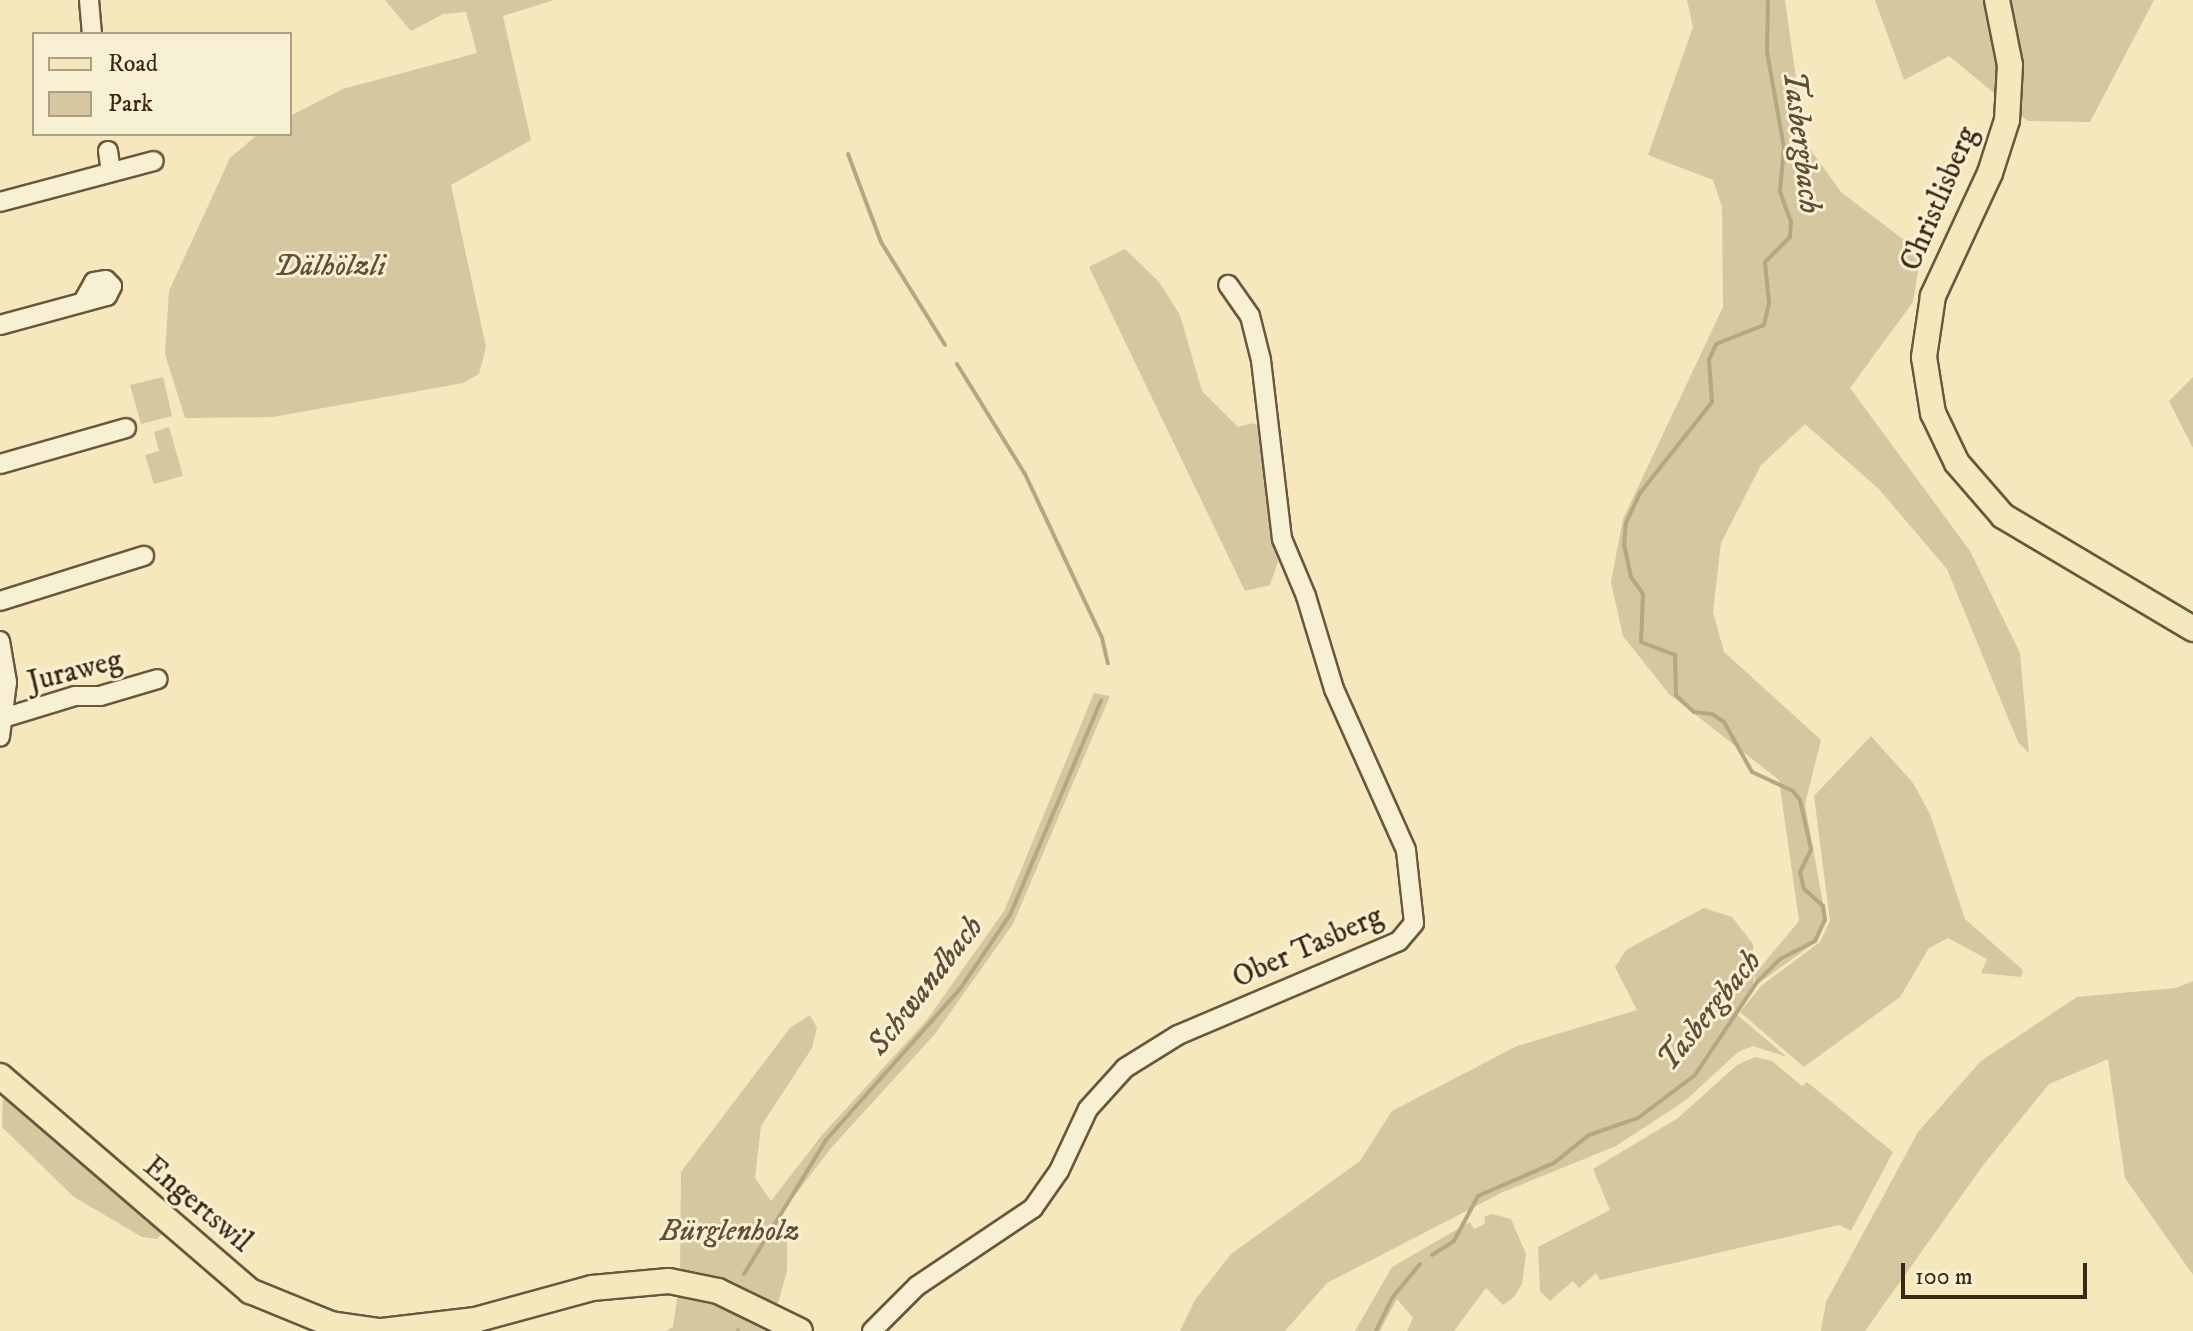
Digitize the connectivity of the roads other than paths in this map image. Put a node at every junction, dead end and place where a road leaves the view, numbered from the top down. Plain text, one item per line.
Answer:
1 (89, 0) edge
2 (1997, 0) edge
3 (92, 32) edge
4 (108, 151) dead end
5 (154, 161) dead end
6 (111, 172) junction
7 (0, 202) edge
8 (1228, 285) dead end
9 (83, 302) dead end
10 (0, 325) edge
11 (126, 428) dead end
12 (0, 464) edge
13 (144, 556) dead end
14 (0, 601) edge
15 (2193, 629) edge
16 (0, 641) edge
17 (158, 679) dead end
18 (2, 725) edge
19 (0, 1076) edge
20 (381, 1331) edge
21 (800, 1331) edge
22 (872, 1331) edge

1 - 3 street
2 - 15 main road, Christlisberg
4 - 6 street
5 - 6 street
6 - 7 street
8 - 22 street, Ober Tasberg
9 - 10 street
11 - 12 street
13 - 14 street
16 - 18 street
17 - 18 street, Juraweg
19 - 20 main road, Engertswil
20 - 21 main road, Engertswil

